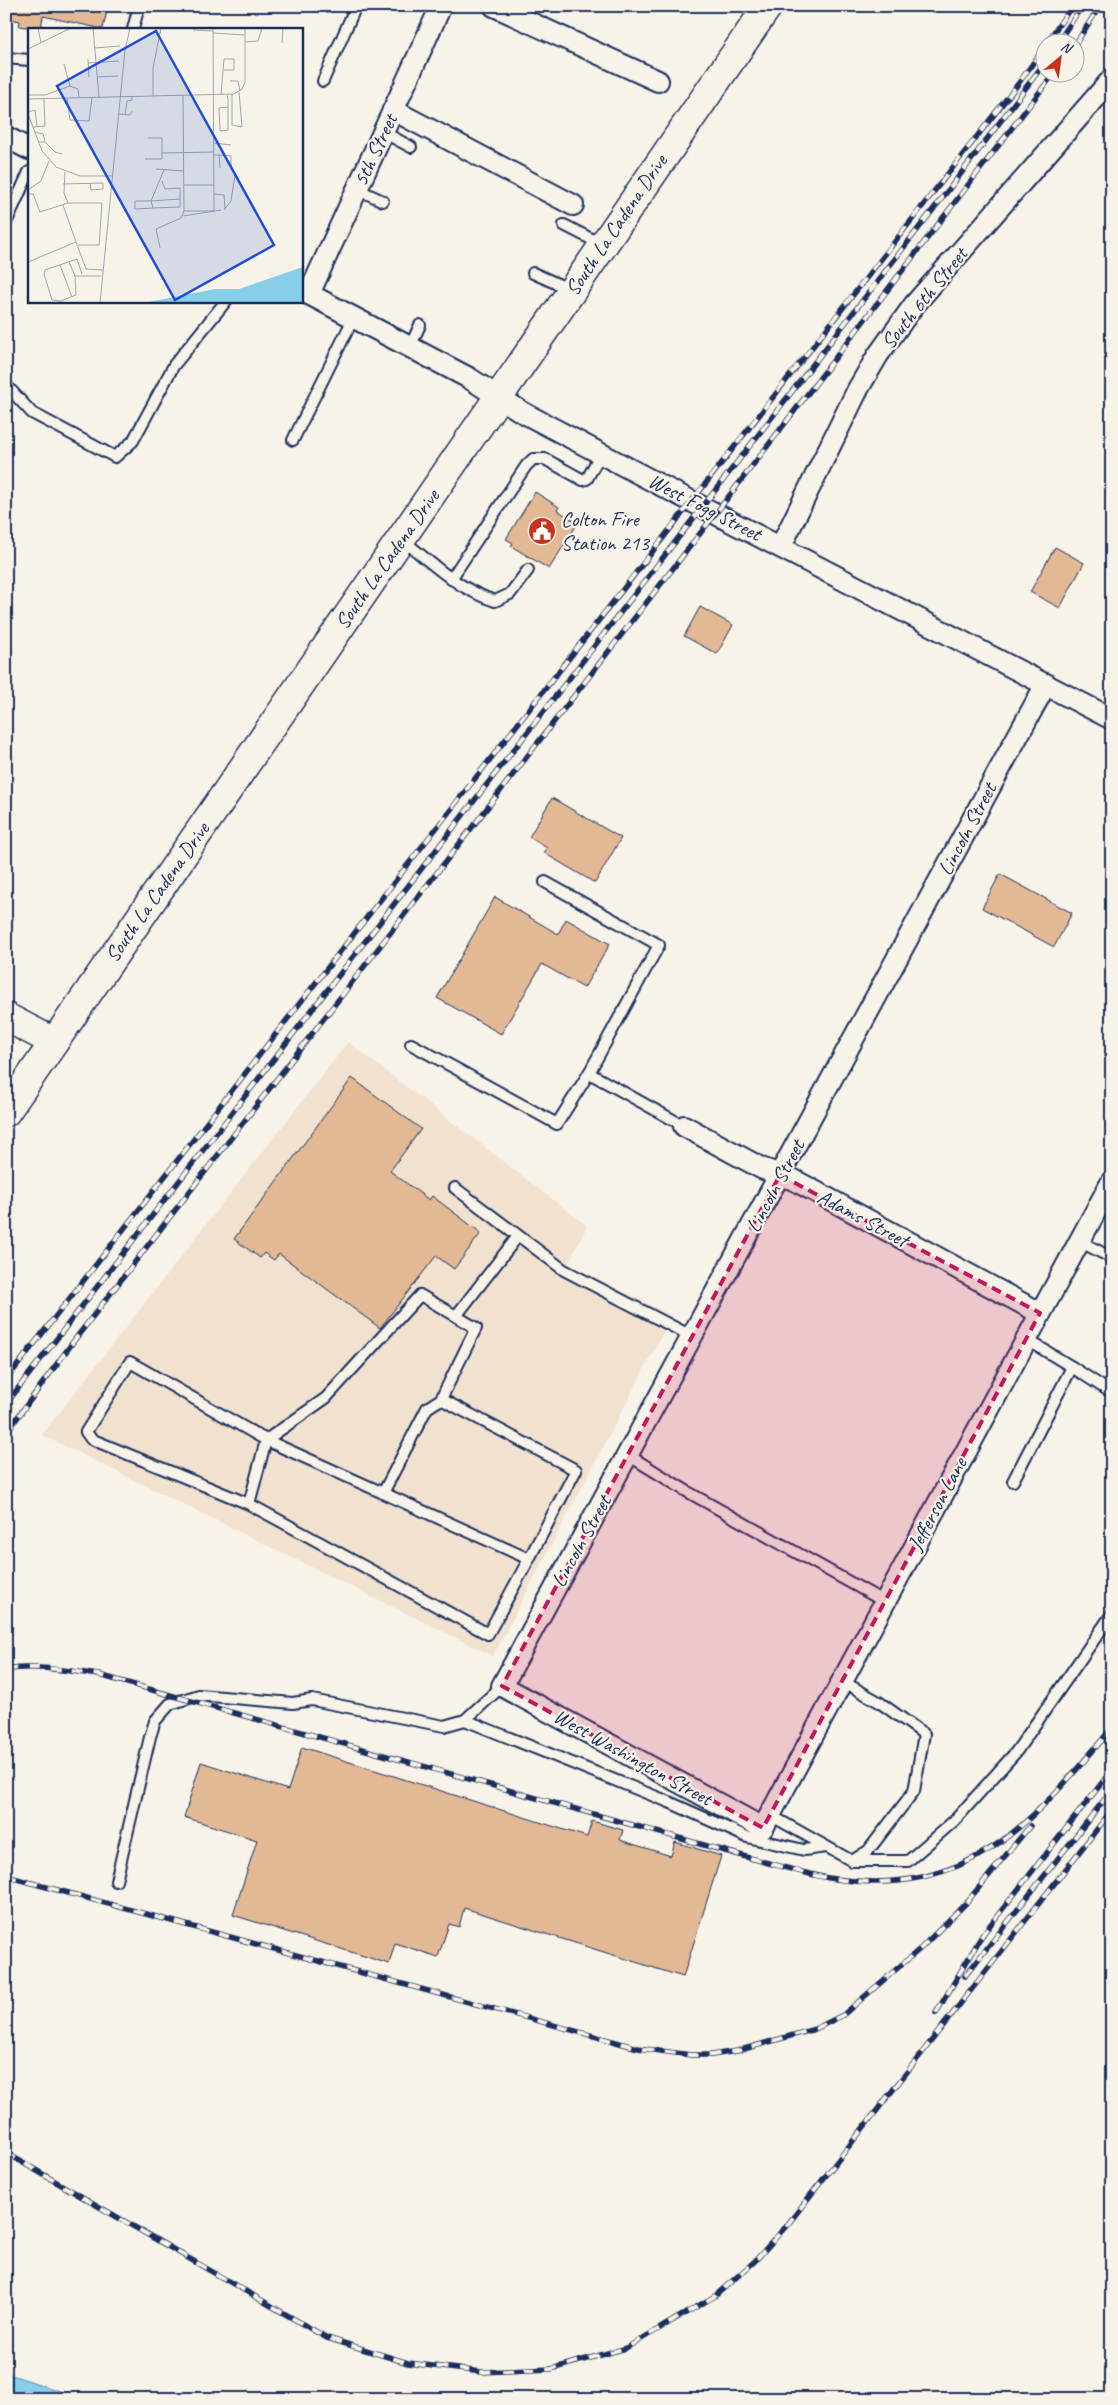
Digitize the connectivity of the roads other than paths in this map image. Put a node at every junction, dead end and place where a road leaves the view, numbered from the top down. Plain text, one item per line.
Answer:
1 (139, 6) edge
2 (356, 6) edge
3 (441, 6) edge
4 (494, 6) edge
5 (768, 6) edge
6 (133, 28) edge
7 (6, 58) edge
8 (28, 60) edge
9 (1112, 79) edge
10 (322, 81) dead end
11 (658, 81) dead end
12 (394, 110) junction
13 (383, 132) junction
14 (6, 137) edge
15 (411, 147) dead end
16 (28, 148) edge
17 (28, 174) edge
18 (357, 189) junction
19 (383, 201) dead end
20 (574, 205) dead end
21 (6, 222) edge
22 (564, 225) dead end
23 (603, 245) junction
24 (533, 273) dead end
25 (571, 290) junction
26 (305, 292) edge
27 (225, 302) edge
28 (354, 318) junction
29 (420, 325) dead end
30 (410, 347) junction
31 (6, 385) edge
32 (499, 396) junction
33 (293, 440) dead end
34 (601, 453) junction
35 (401, 538) junction
36 (780, 546) junction
37 (528, 570) dead end
38 (451, 579) junction
39 (1046, 684) junction
40 (1112, 719) edge
41 (545, 882) dead end
42 (6, 1017) edge
43 (54, 1042) junction
44 (411, 1044) dead end
45 (589, 1073) junction
46 (6, 1112) edge
47 (684, 1126) joint
48 (780, 1175) junction
49 (1112, 1181) edge
50 (455, 1188) dead end
51 (518, 1236) junction
52 (1079, 1241) junction
53 (1112, 1258) edge
54 (1040, 1313) junction
55 (456, 1316) junction
56 (693, 1337) junction
57 (1026, 1339) junction
58 (1072, 1367) junction
59 (1112, 1393) edge
60 (441, 1399) junction
61 (266, 1440) junction
62 (628, 1455) junction
63 (1014, 1480) dead end
64 (384, 1493) junction
65 (248, 1504) junction
66 (529, 1559) junction
67 (885, 1602) junction
68 (1112, 1614) edge
69 (842, 1681) junction
70 (502, 1686) junction
71 (465, 1720) junction
72 (766, 1821) junction
73 (826, 1847) junction
74 (852, 1861) junction
75 (116, 1881) dead end

1 - 6 lane
2 - 10 lane
3 - 12 street, 5th Street
4 - 11 street
5 - 23 main road, South La Cadena Drive
7 - 8 lane
9 - 36 street, South 6th Street
12 - 13 street, 5th Street
12 - 20 street
13 - 15 lane
13 - 18 street, 5th Street
14 - 16 street
17 - 21 lane
18 - 19 lane
18 - 26 street, 5th Street
22 - 23 lane
23 - 25 main road, South La Cadena Drive
24 - 25 lane
25 - 32 main road, South La Cadena Drive
26 - 28 street, West Fogg Street
27 - 31 lane
28 - 30 street, West Fogg Street
28 - 33 lane
29 - 30 lane
30 - 32 street, West Fogg Street
32 - 34 street, West Fogg Street
32 - 35 main road, South La Cadena Drive
34 - 36 street, West Fogg Street
34 - 38 lane
35 - 38 lane
35 - 43 main road, South La Cadena Drive
36 - 39 street, West Fogg Street
37 - 38 lane
39 - 40 street, West Fogg Street
39 - 48 street, Lincoln Street
41 - 45 lane
42 - 43 main road
43 - 46 main road, South La Cadena Drive
44 - 45 lane
45 - 47 lane
47 - 48 street, Adams Street
48 - 54 street, Adams Street
48 - 56 street, Lincoln Street
49 - 52 street, Jefferson Lane
50 - 51 lane
51 - 55 lane
51 - 56 lane
52 - 53 lane
52 - 54 street, Jefferson Lane
54 - 57 street, Jefferson Lane
55 - 60 lane
55 - 61 lane
56 - 62 street, Lincoln Street
57 - 58 lane
57 - 67 street, Jefferson Lane
58 - 59 lane
58 - 63 lane
60 - 64 lane
60 - 66 lane
61 - 64 lane
61 - 65 lane
61 - 65 lane
62 - 67 lane
62 - 70 street, Lincoln Street
64 - 66 lane
65 - 66 lane
67 - 69 street, Jefferson Lane
68 - 74 lane
69 - 72 street, Jefferson Lane
69 - 74 lane
70 - 71 lane
70 - 72 street, West Washington Street
71 - 73 lane
71 - 75 lane
72 - 73 lane
73 - 74 lane

